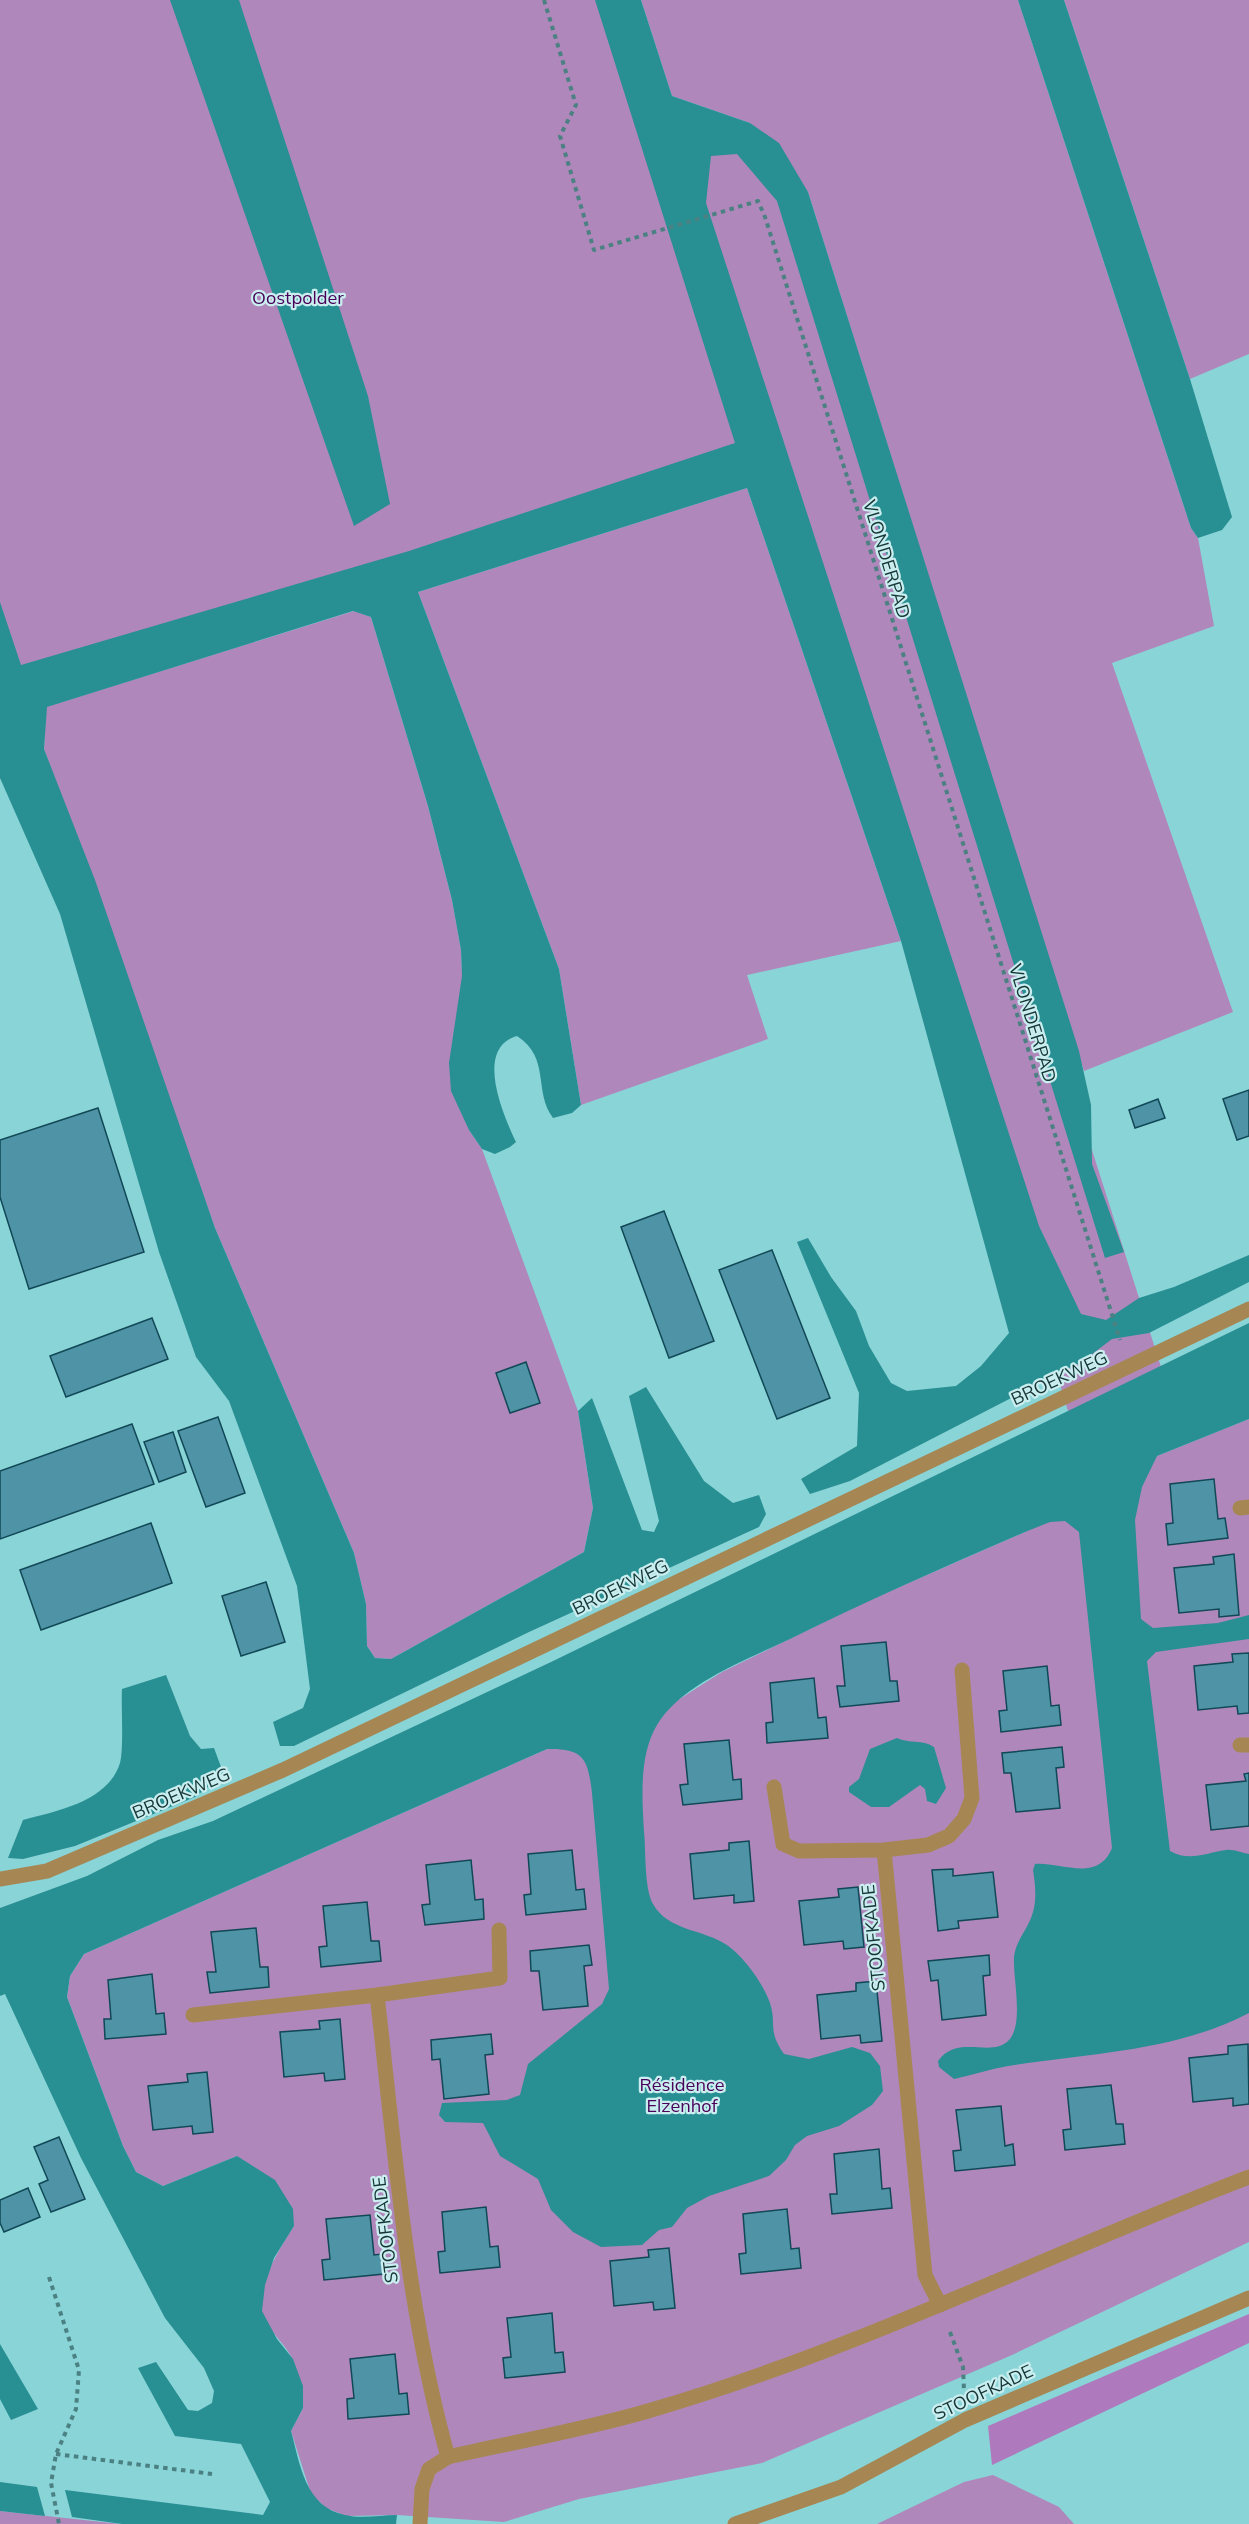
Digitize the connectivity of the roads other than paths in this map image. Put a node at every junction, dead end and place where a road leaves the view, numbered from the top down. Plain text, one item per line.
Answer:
1 (1249, 1309) edge
2 (962, 1670) dead end
3 (774, 1787) dead end
4 (884, 1851) junction
5 (0, 1879) edge
6 (499, 1930) dead end
7 (377, 1995) junction
8 (193, 2015) dead end
9 (1249, 2177) edge
10 (1249, 2298) edge
11 (940, 2306) junction
12 (448, 2457) junction
13 (420, 2524) edge
14 (735, 2524) edge

1 - 5 street, BROEKWEG
2 - 4 street
3 - 4 street
4 - 11 street, STOOFKADE
6 - 7 street
7 - 8 street
7 - 12 street, STOOFKADE
9 - 11 street
10 - 14 street, STOOFKADE
11 - 12 street
12 - 13 street

